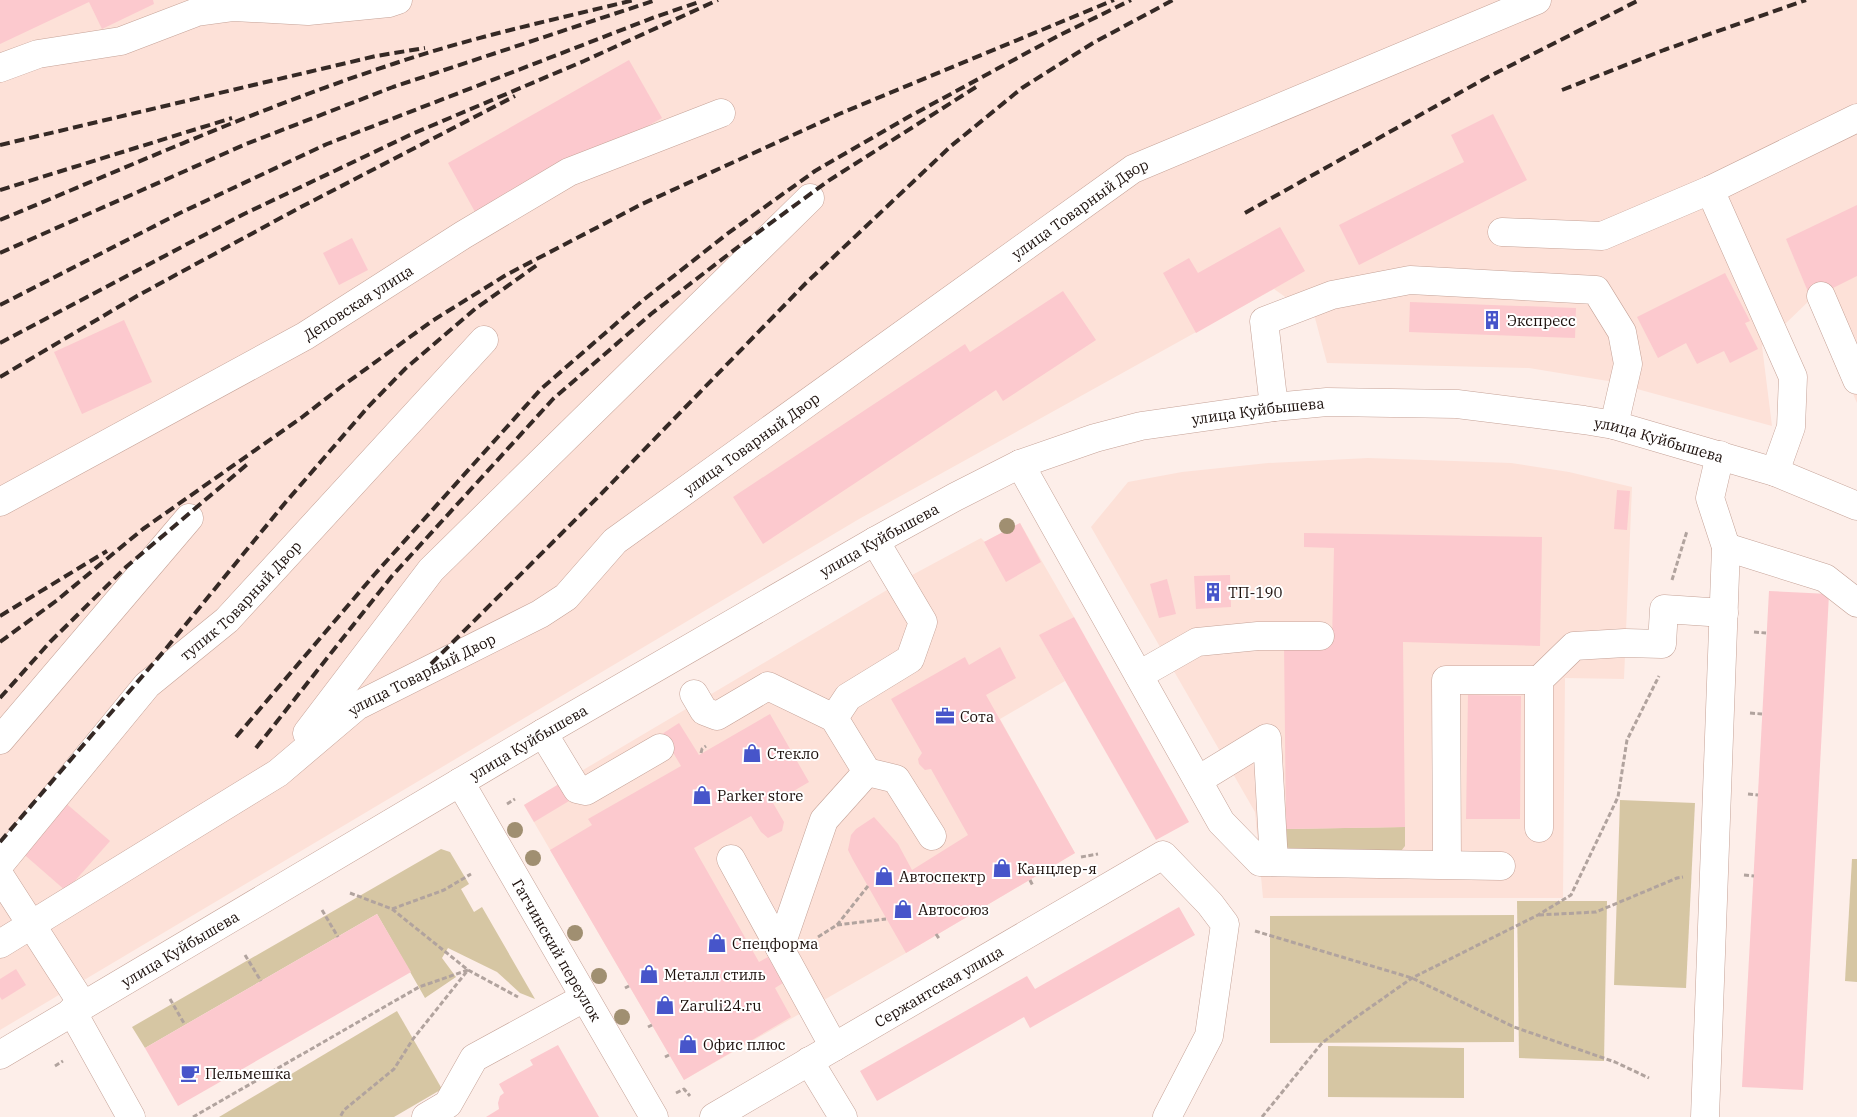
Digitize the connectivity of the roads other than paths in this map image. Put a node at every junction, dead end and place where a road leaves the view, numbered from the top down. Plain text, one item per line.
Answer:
1 (398, 0) edge
2 (1537, 0) edge
3 (0, 68) edge
4 (720, 113) dead end
5 (1857, 118) edge
6 (1710, 190) junction
7 (810, 198) dead end
8 (1502, 232) dead end
9 (1822, 296) dead end
10 (484, 340) dead end
11 (1857, 380) edge
12 (1274, 407) junction
13 (1614, 425) junction
14 (1720, 455) junction
15 (1020, 464) junction
16 (1776, 472) junction
17 (0, 502) edge
18 (1857, 506) edge
19 (189, 518) dead end
20 (875, 541) junction
21 (1726, 547) junction
22 (1857, 603) edge
23 (1724, 613) junction
24 (1320, 636) dead end
25 (1140, 675) junction
26 (1539, 680) junction
27 (694, 694) dead end
28 (834, 718) junction
29 (542, 733) junction
30 (0, 740) edge
31 (660, 748) dead end
32 (867, 772) junction
33 (278, 773) junction
34 (1198, 780) junction
35 (460, 782) junction
36 (1539, 828) dead end
37 (932, 836) dead end
38 (731, 859) dead end
39 (1274, 862) junction
40 (0, 864) edge
41 (1447, 864) junction
42 (1501, 866) dead end
43 (0, 876) edge
44 (31, 926) junction
45 (0, 944) edge
46 (783, 954) junction
47 (584, 998) junction
48 (78, 1008) junction
49 (834, 1047) junction
50 (0, 1055) edge
51 (809, 1061) junction
52 (131, 1117) edge
53 (426, 1117) edge
54 (654, 1117) edge
55 (714, 1117) edge
56 (843, 1117) edge
57 (1166, 1117) edge
58 (1176, 1117) edge
59 (1705, 1117) edge

1 - 3 main road
2 - 33 main road, улица Товарный Двор
4 - 17 main road, Деповская улица
5 - 6 main road
6 - 8 main road
6 - 16 main road
7 - 33 main road
9 - 11 main road
10 - 40 main road, тупик Товарный Двор
12 - 13 main road, улица Куйбышева
12 - 13 main road
12 - 15 main road, улица Куйбышева
13 - 14 main road, улица Куйбышева
14 - 16 main road, улица Куйбышева
14 - 21 main road
15 - 20 main road, улица Куйбышева
15 - 25 main road
16 - 18 main road, улица Куйбышева
19 - 30 main road
20 - 28 main road
20 - 29 main road, улица Куйбышева
21 - 22 main road
21 - 23 main road
23 - 26 main road
23 - 59 main road
24 - 25 main road
25 - 34 main road
26 - 36 main road
26 - 41 main road
27 - 28 main road
28 - 32 main road
29 - 31 main road
29 - 35 main road, улица Куйбышева
32 - 37 main road
32 - 46 main road
33 - 44 main road, улица Товарный Двор
34 - 39 main road
34 - 39 main road
35 - 47 main road, Гатчинский переулок
35 - 48 main road, улица Куйбышева
38 - 46 main road
39 - 41 main road
41 - 42 main road
43 - 44 main road
44 - 45 main road, улица Товарный Двор
44 - 48 main road
46 - 49 main road
47 - 53 main road
47 - 54 main road, Гатчинский переулок
48 - 50 main road, улица Куйбышева
48 - 52 main road
49 - 51 main road, Сержантская улица
49 - 57 main road, Сержантская улица
51 - 55 main road, Сержантская улица
51 - 56 main road
57 - 58 main road

